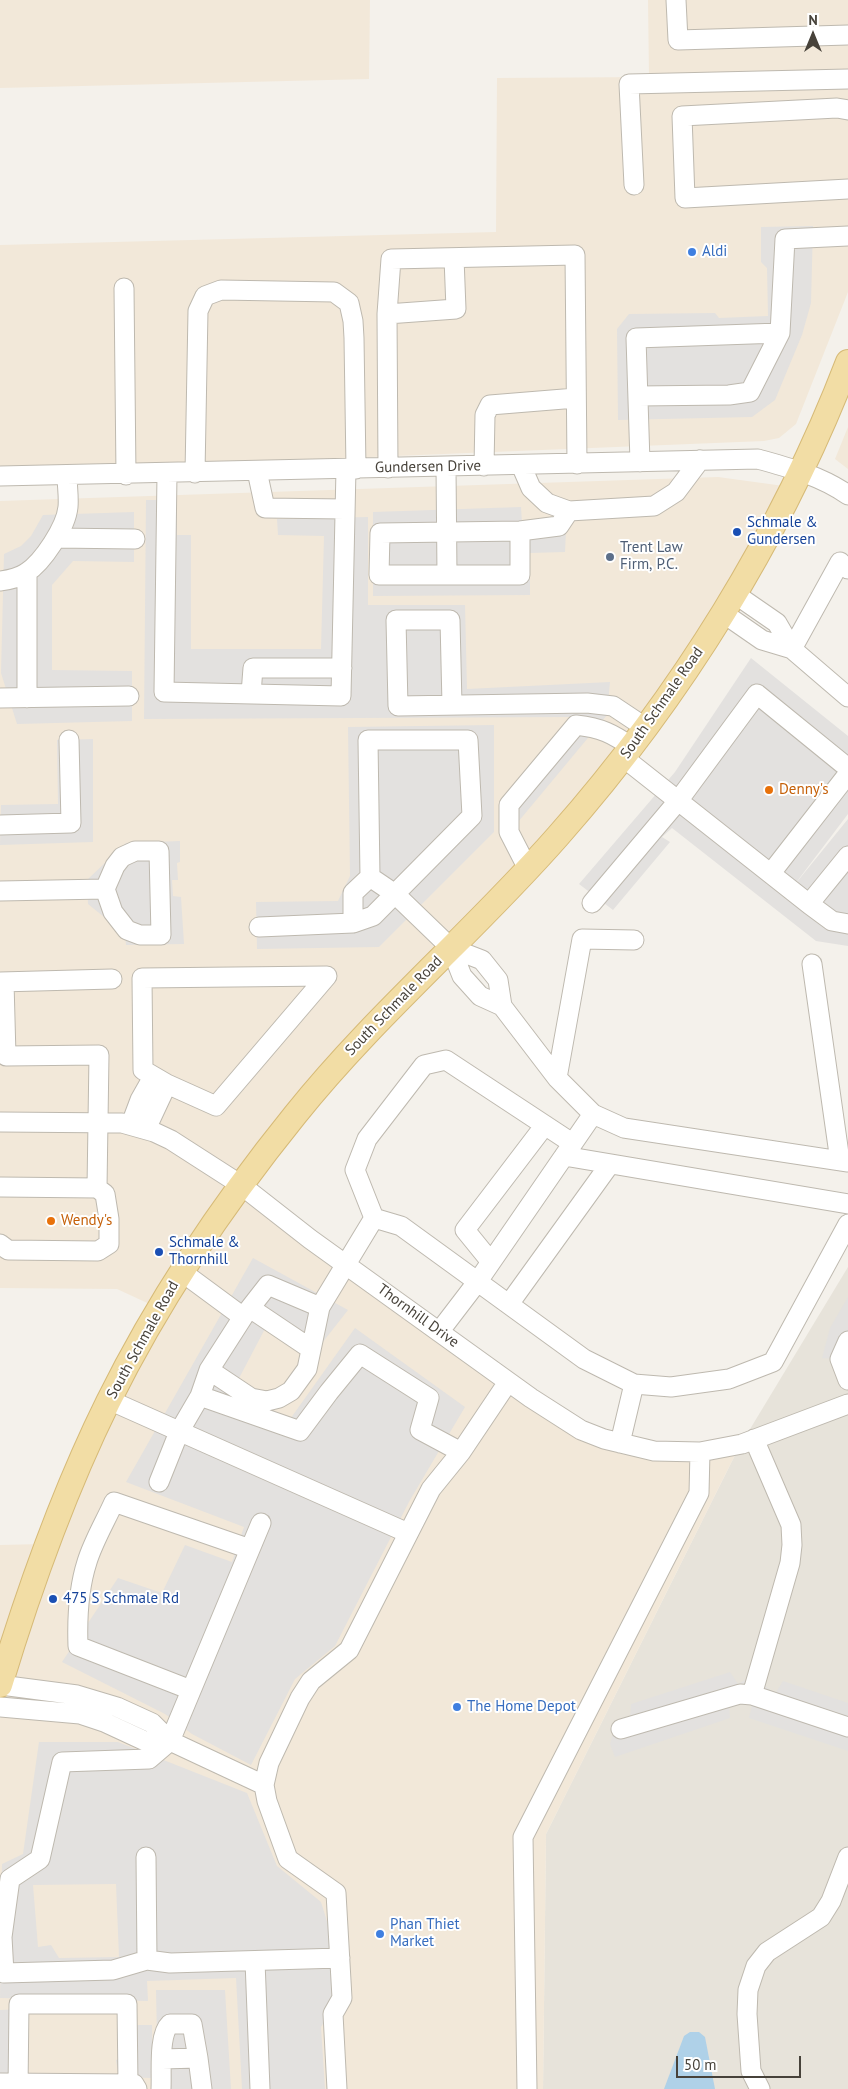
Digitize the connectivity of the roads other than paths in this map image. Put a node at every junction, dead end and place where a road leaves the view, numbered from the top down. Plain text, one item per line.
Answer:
1 (676, 0) edge
2 (848, 35) edge
3 (848, 79) edge
4 (848, 110) edge
5 (634, 185) dead end
6 (848, 189) edge
7 (848, 236) edge
8 (828, 238) junction
9 (848, 250) edge
10 (454, 258) junction
11 (124, 288) dead end
12 (387, 314) junction
13 (780, 333) junction
14 (848, 362) edge
15 (638, 396) junction
16 (576, 398) junction
17 (700, 460) junction
18 (640, 462) junction
19 (577, 464) junction
20 (521, 465) junction
21 (484, 466) junction
22 (446, 467) junction
23 (388, 468) junction
24 (351, 469) junction
25 (257, 471) junction
26 (799, 471) junction
27 (194, 473) junction
28 (167, 474) junction
29 (67, 475) junction
30 (126, 475) junction
31 (0, 476) edge
32 (848, 495) edge
33 (345, 509) junction
34 (569, 511) junction
35 (520, 530) junction
36 (446, 531) junction
37 (56, 538) junction
38 (135, 539) dead end
39 (844, 566) edge
40 (27, 572) junction
41 (447, 575) junction
42 (0, 581) edge
43 (729, 604) junction
44 (792, 649) junction
45 (342, 668) junction
46 (842, 686) edge
47 (251, 694) junction
48 (128, 696) dead end
49 (0, 698) edge
50 (27, 698) junction
51 (848, 698) edge
52 (452, 704) junction
53 (646, 728) junction
54 (69, 740) dead end
55 (628, 753) junction
56 (848, 768) edge
57 (848, 774) edge
58 (678, 801) junction
59 (0, 825) edge
60 (848, 856) edge
61 (528, 869) junction
62 (771, 874) junction
63 (370, 877) junction
64 (106, 889) junction
65 (0, 891) edge
66 (394, 894) junction
67 (592, 903) dead end
68 (809, 904) junction
69 (353, 923) junction
70 (848, 924) edge
71 (259, 927) dead end
72 (634, 940) dead end
73 (451, 948) junction
74 (812, 964) dead end
75 (112, 979) dead end
76 (2, 982) edge
77 (557, 1078) junction
78 (160, 1081) junction
79 (593, 1114) junction
80 (98, 1121) junction
81 (0, 1122) edge
82 (545, 1125) junction
83 (139, 1127) junction
84 (568, 1150) junction
85 (844, 1161) edge
86 (610, 1164) junction
87 (241, 1184) junction
88 (0, 1187) edge
89 (97, 1188) junction
90 (848, 1204) edge
91 (374, 1218) junction
92 (848, 1224) edge
93 (0, 1244) edge
94 (491, 1262) junction
95 (347, 1265) junction
96 (182, 1272) junction
97 (478, 1281) junction
98 (509, 1304) junction
99 (320, 1307) junction
100 (246, 1313) junction
101 (439, 1332) junction
102 (848, 1341) edge
103 (312, 1348) junction
104 (209, 1370) junction
105 (848, 1380) edge
106 (508, 1382) junction
107 (634, 1384) junction
108 (200, 1396) junction
109 (109, 1400) junction
110 (848, 1404) edge
111 (179, 1432) junction
112 (754, 1439) junction
113 (620, 1443) junction
114 (461, 1452) junction
115 (700, 1452) junction
116 (159, 1482) dead end
117 (261, 1523) dead end
118 (408, 1533) junction
119 (250, 1549) junction
120 (0, 1685) edge
121 (191, 1690) junction
122 (752, 1695) junction
123 (0, 1707) edge
124 (848, 1726) edge
125 (621, 1729) dead end
126 (170, 1741) junction
127 (264, 1785) junction
128 (146, 1857) dead end
129 (848, 1857) edge
130 (1, 1937) edge
131 (340, 1958) junction
132 (147, 1960) junction
133 (255, 1960) junction
134 (198, 2058) junction
135 (162, 2059) junction
136 (12, 2085) edge
137 (133, 2086) edge
138 (161, 2089) edge
139 (202, 2089) edge
140 (260, 2089) edge
141 (337, 2089) edge
142 (527, 2089) edge
143 (760, 2089) edge

1 - 2 street
3 - 5 street
4 - 6 street
7 - 8 street
8 - 9 street
8 - 13 street
10 - 12 street
10 - 12 street
10 - 16 street
11 - 30 street
12 - 23 street
13 - 15 street
13 - 15 street
14 - 26 main road, South Schmale Road
15 - 18 street
16 - 19 street
16 - 21 street
17 - 18 street, Gundersen Drive
17 - 26 street, Gundersen Drive
17 - 34 street
18 - 19 street, Gundersen Drive
19 - 20 street, Gundersen Drive
20 - 21 street, Gundersen Drive
20 - 34 street
21 - 22 street, Gundersen Drive
22 - 23 street, Gundersen Drive
22 - 36 street
23 - 24 street, Gundersen Drive
24 - 25 street, Gundersen Drive
24 - 27 street
24 - 33 street
25 - 27 street, Gundersen Drive
25 - 33 street
26 - 32 street, Gundersen Drive
26 - 43 main road, South Schmale Road
27 - 28 street, Gundersen Drive
28 - 30 street, Gundersen Drive
28 - 47 street
29 - 30 street, Gundersen Drive
29 - 31 street, Gundersen Drive
29 - 37 street
33 - 45 street
34 - 35 street
35 - 36 street
35 - 41 street
36 - 41 street
36 - 41 street
37 - 38 street
37 - 40 street
39 - 44 street
40 - 42 street
40 - 50 street
43 - 44 street
43 - 53 main road, South Schmale Road
44 - 46 street
45 - 47 street
45 - 47 street
46 - 51 street
48 - 50 street
49 - 50 street
52 - 52 street
52 - 53 street
53 - 55 main road, South Schmale Road
54 - 59 street
55 - 58 street
55 - 61 main road, South Schmale Road
55 - 61 street
56 - 58 street
57 - 62 street
58 - 62 street
58 - 67 street
60 - 68 street
61 - 73 main road, South Schmale Road
62 - 68 street
63 - 66 street
63 - 66 street
63 - 69 street
64 - 64 street
64 - 65 street
66 - 69 street
66 - 73 street
68 - 70 street
69 - 71 street
72 - 77 street
73 - 77 street
73 - 87 main road, South Schmale Road
74 - 85 street
75 - 76 street
76 - 80 street
77 - 79 street
78 - 78 street
78 - 83 street
79 - 84 street
79 - 85 street
80 - 81 street, Thornhill Drive
80 - 83 street, Thornhill Drive
80 - 89 street
82 - 84 street
82 - 91 street
82 - 94 street
83 - 87 street, Thornhill Drive
84 - 86 street
84 - 94 street
86 - 90 street
86 - 98 street
87 - 95 street, Thornhill Drive
87 - 96 main road, South Schmale Road
88 - 89 street
89 - 93 street
91 - 95 street
91 - 97 street
92 - 107 street
94 - 97 street
95 - 99 street
95 - 101 street, Thornhill Drive
96 - 100 street
96 - 109 main road, South Schmale Road
97 - 98 street
97 - 101 street
98 - 107 street
99 - 100 street
99 - 103 street
100 - 103 street
100 - 104 street
101 - 106 street, Thornhill Drive
102 - 105 street
103 - 104 street
104 - 108 street
106 - 113 street, Thornhill Drive
106 - 114 street
107 - 113 street
108 - 111 street
108 - 114 street
109 - 111 street
109 - 120 main road, South Schmale Road
110 - 112 street, Thornhill Drive
111 - 116 street
111 - 118 street
112 - 115 street, Thornhill Drive
112 - 122 street
113 - 115 street, Thornhill Drive
114 - 118 street
115 - 142 street
117 - 119 street
118 - 127 street
119 - 121 street
119 - 121 street
120 - 126 street
121 - 126 street
122 - 124 street
122 - 125 street
123 - 126 street
126 - 127 street
126 - 130 street
127 - 131 street
128 - 132 street
129 - 143 street
130 - 132 street
131 - 133 street
131 - 141 street
132 - 133 street
133 - 140 street
134 - 135 street
134 - 135 street
134 - 139 street
135 - 138 street
136 - 137 street
136 - 137 street

